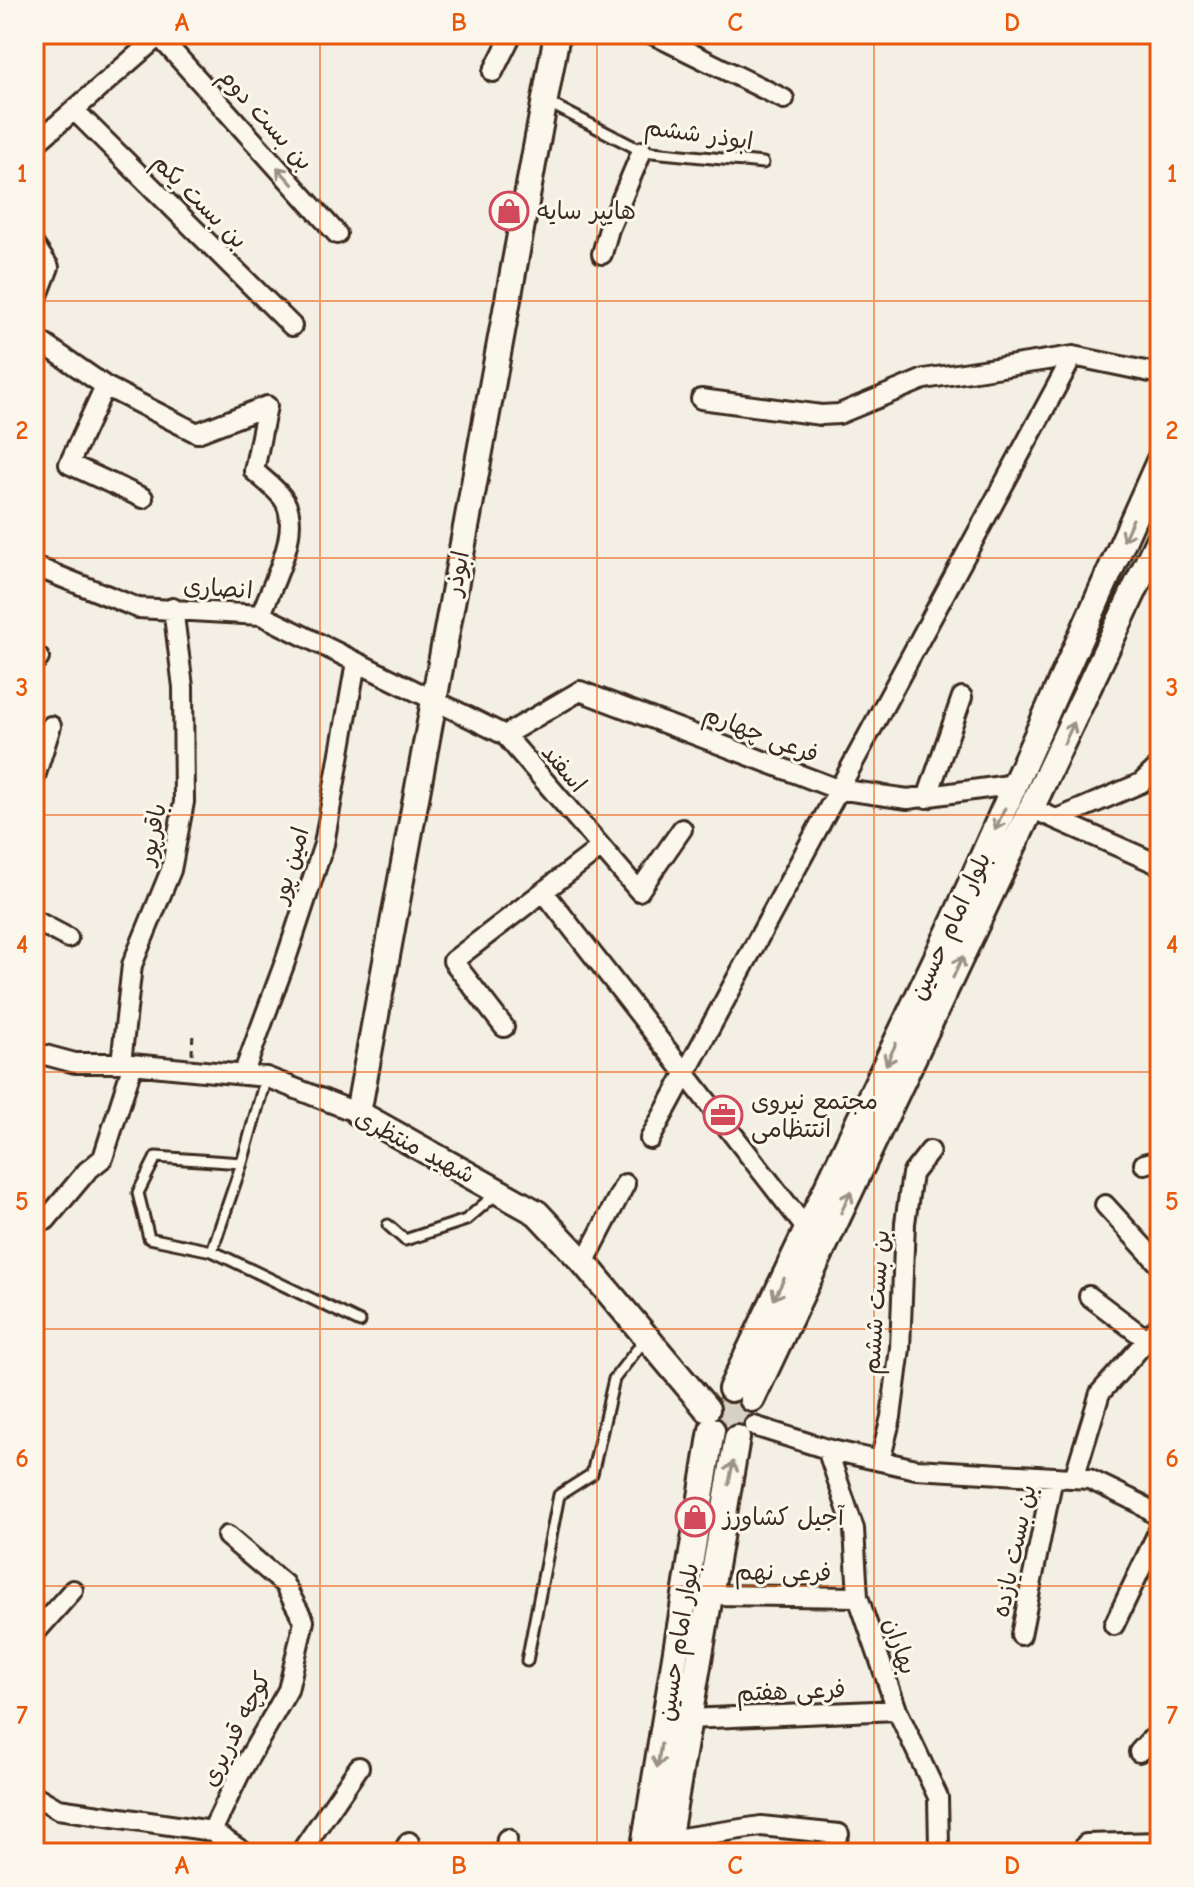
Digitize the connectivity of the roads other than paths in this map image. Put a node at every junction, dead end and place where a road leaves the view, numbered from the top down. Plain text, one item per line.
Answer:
1 (512, 34) edge
2 (557, 34) edge
3 (653, 34) edge
4 (157, 35) edge
5 (493, 72) dead end
6 (784, 99) dead end
7 (545, 101) junction
8 (74, 110) junction
9 (34, 145) edge
10 (642, 151) junction
11 (763, 163) dead end
12 (337, 234) dead end
13 (34, 245) edge
14 (602, 254) dead end
15 (34, 306) edge
16 (292, 326) dead end
17 (34, 337) edge
18 (1073, 356) junction
19 (1160, 374) edge
20 (105, 386) junction
21 (701, 399) dead end
22 (1160, 459) edge
23 (143, 498) dead end
24 (1160, 536) edge
25 (34, 566) edge
26 (173, 608) junction
27 (261, 615) junction
28 (356, 662) junction
29 (962, 697) dead end
30 (434, 700) junction
31 (51, 726) dead end
32 (505, 735) junction
33 (1160, 765) edge
34 (34, 780) edge
35 (1016, 784) junction
36 (837, 789) junction
37 (927, 798) junction
38 (1033, 809) junction
39 (1057, 819) junction
40 (682, 829) dead end
41 (600, 848) junction
42 (1160, 865) edge
43 (544, 892) junction
44 (34, 920) edge
45 (68, 938) dead end
46 (504, 1027) dead end
47 (34, 1052) edge
48 (127, 1064) junction
49 (685, 1073) junction
50 (243, 1075) junction
51 (266, 1077) junction
52 (358, 1113) junction
53 (650, 1139) dead end
54 (930, 1151) dead end
55 (242, 1163) junction
56 (625, 1184) dead end
57 (499, 1191) junction
58 (1105, 1205) dead end
59 (46, 1220) dead end
60 (388, 1225) dead end
61 (808, 1231) junction
62 (212, 1251) junction
63 (584, 1263) junction
64 (1160, 1265) edge
65 (1089, 1296) dead end
66 (360, 1322) dead end
67 (1160, 1325) edge
68 (646, 1338) junction
69 (1146, 1339) junction
70 (741, 1394) junction
71 (710, 1419) junction
72 (746, 1432) junction
73 (827, 1449) junction
74 (880, 1461) junction
75 (1053, 1477) junction
76 (1074, 1478) junction
77 (1160, 1518) edge
78 (1160, 1528) edge
79 (227, 1536) dead end
80 (73, 1590) dead end
81 (708, 1595) junction
82 (858, 1597) junction
83 (1114, 1625) dead end
84 (34, 1634) edge
85 (1021, 1635) dead end
86 (527, 1661) dead end
87 (897, 1710) junction
88 (688, 1719) junction
89 (1160, 1734) edge
90 (1139, 1752) dead end
91 (359, 1767) dead end
92 (34, 1795) edge
93 (212, 1831) junction
94 (839, 1834) dead end
95 (1160, 1842) edge
96 (1086, 1844) dead end
97 (667, 1847) edge
98 (244, 1853) edge
99 (300, 1853) edge
100 (643, 1853) edge
101 (937, 1853) edge

1 - 5 street
2 - 7 street, ابوذر
3 - 6 street
4 - 8 street
12 -> 4 street, بن بست دوم
7 - 10 lane, ابوذر ششم
7 - 30 street, ابوذر
8 - 9 street
8 - 16 street, بن بست یکم
10 - 11 lane, ابوذر ششم
10 - 14 street
13 - 15 street
17 - 20 street
18 - 19 street
18 - 21 street
18 - 36 street
20 - 23 street
20 - 27 street
22 -> 35 street, بلوار امام حسین
38 -> 24 street, بلوار امام حسین
25 - 26 street, انصاری
26 - 27 street, انصاری
26 - 48 street, باقرپور
27 - 28 street, انصاری
28 - 30 street, انصاری
28 - 50 street, امین پور
29 - 37 street
30 - 32 street, اسفند
30 - 52 street, ابوذر
31 - 34 street
32 - 36 street, فرعی چهارم
32 - 41 street, اسفند
33 - 39 street
35 - 37 street, فرعی چهارم
35 -> 61 street, بلوار امام حسین
36 - 37 street, فرعی چهارم
36 - 49 street
38 - 39 street
70 -> 38 street, بلوار امام حسین
39 - 42 street
40 - 41 street, اسفند
41 - 43 street
43 - 46 street
43 - 49 street
44 - 45 street
47 - 48 street, شهید منتظری
48 - 50 street, شهید منتظری
48 - 59 street, باقرپور
49 - 53 street
49 - 61 street
50 - 51 street, شهید منتظری
51 - 52 street, شهید منتظری
51 - 55 lane
52 - 57 street, شهید منتظری
54 - 74 street, بن بست ششم
55 - 62 lane
55 - 62 lane
56 - 63 street
57 - 60 lane
57 - 63 street, شهید منتظری
58 - 64 street
61 -> 70 street, بلوار امام حسین
62 - 66 lane
63 - 68 street, شهید منتظری
65 - 69 street
67 - 69 street
68 - 71 street, شهید منتظری
68 - 86 lane
69 - 76 street
70 - 71 street
70 - 72 street
71 - 72 street
71 -> 100 street, بلوار امام حسین
72 - 73 street
81 -> 72 street, بلوار امام حسین
73 - 74 street
73 - 82 street, بهاران
74 - 75 street
75 - 76 street
75 - 85 street, بن بست یازده
76 - 77 street
78 - 83 street
79 - 93 street, کوچه قدریری
80 - 84 street
81 - 82 street, فرعی نهم
81 - 88 street, بلوار امام حسین
82 - 87 street, بهاران
87 - 88 street, فرعی هفتم
87 - 101 street, بهاران
88 - 97 street, بلوار امام حسین
89 - 90 street
91 - 99 street
92 - 93 street
93 - 98 street
94 - 97 street
95 - 96 street

